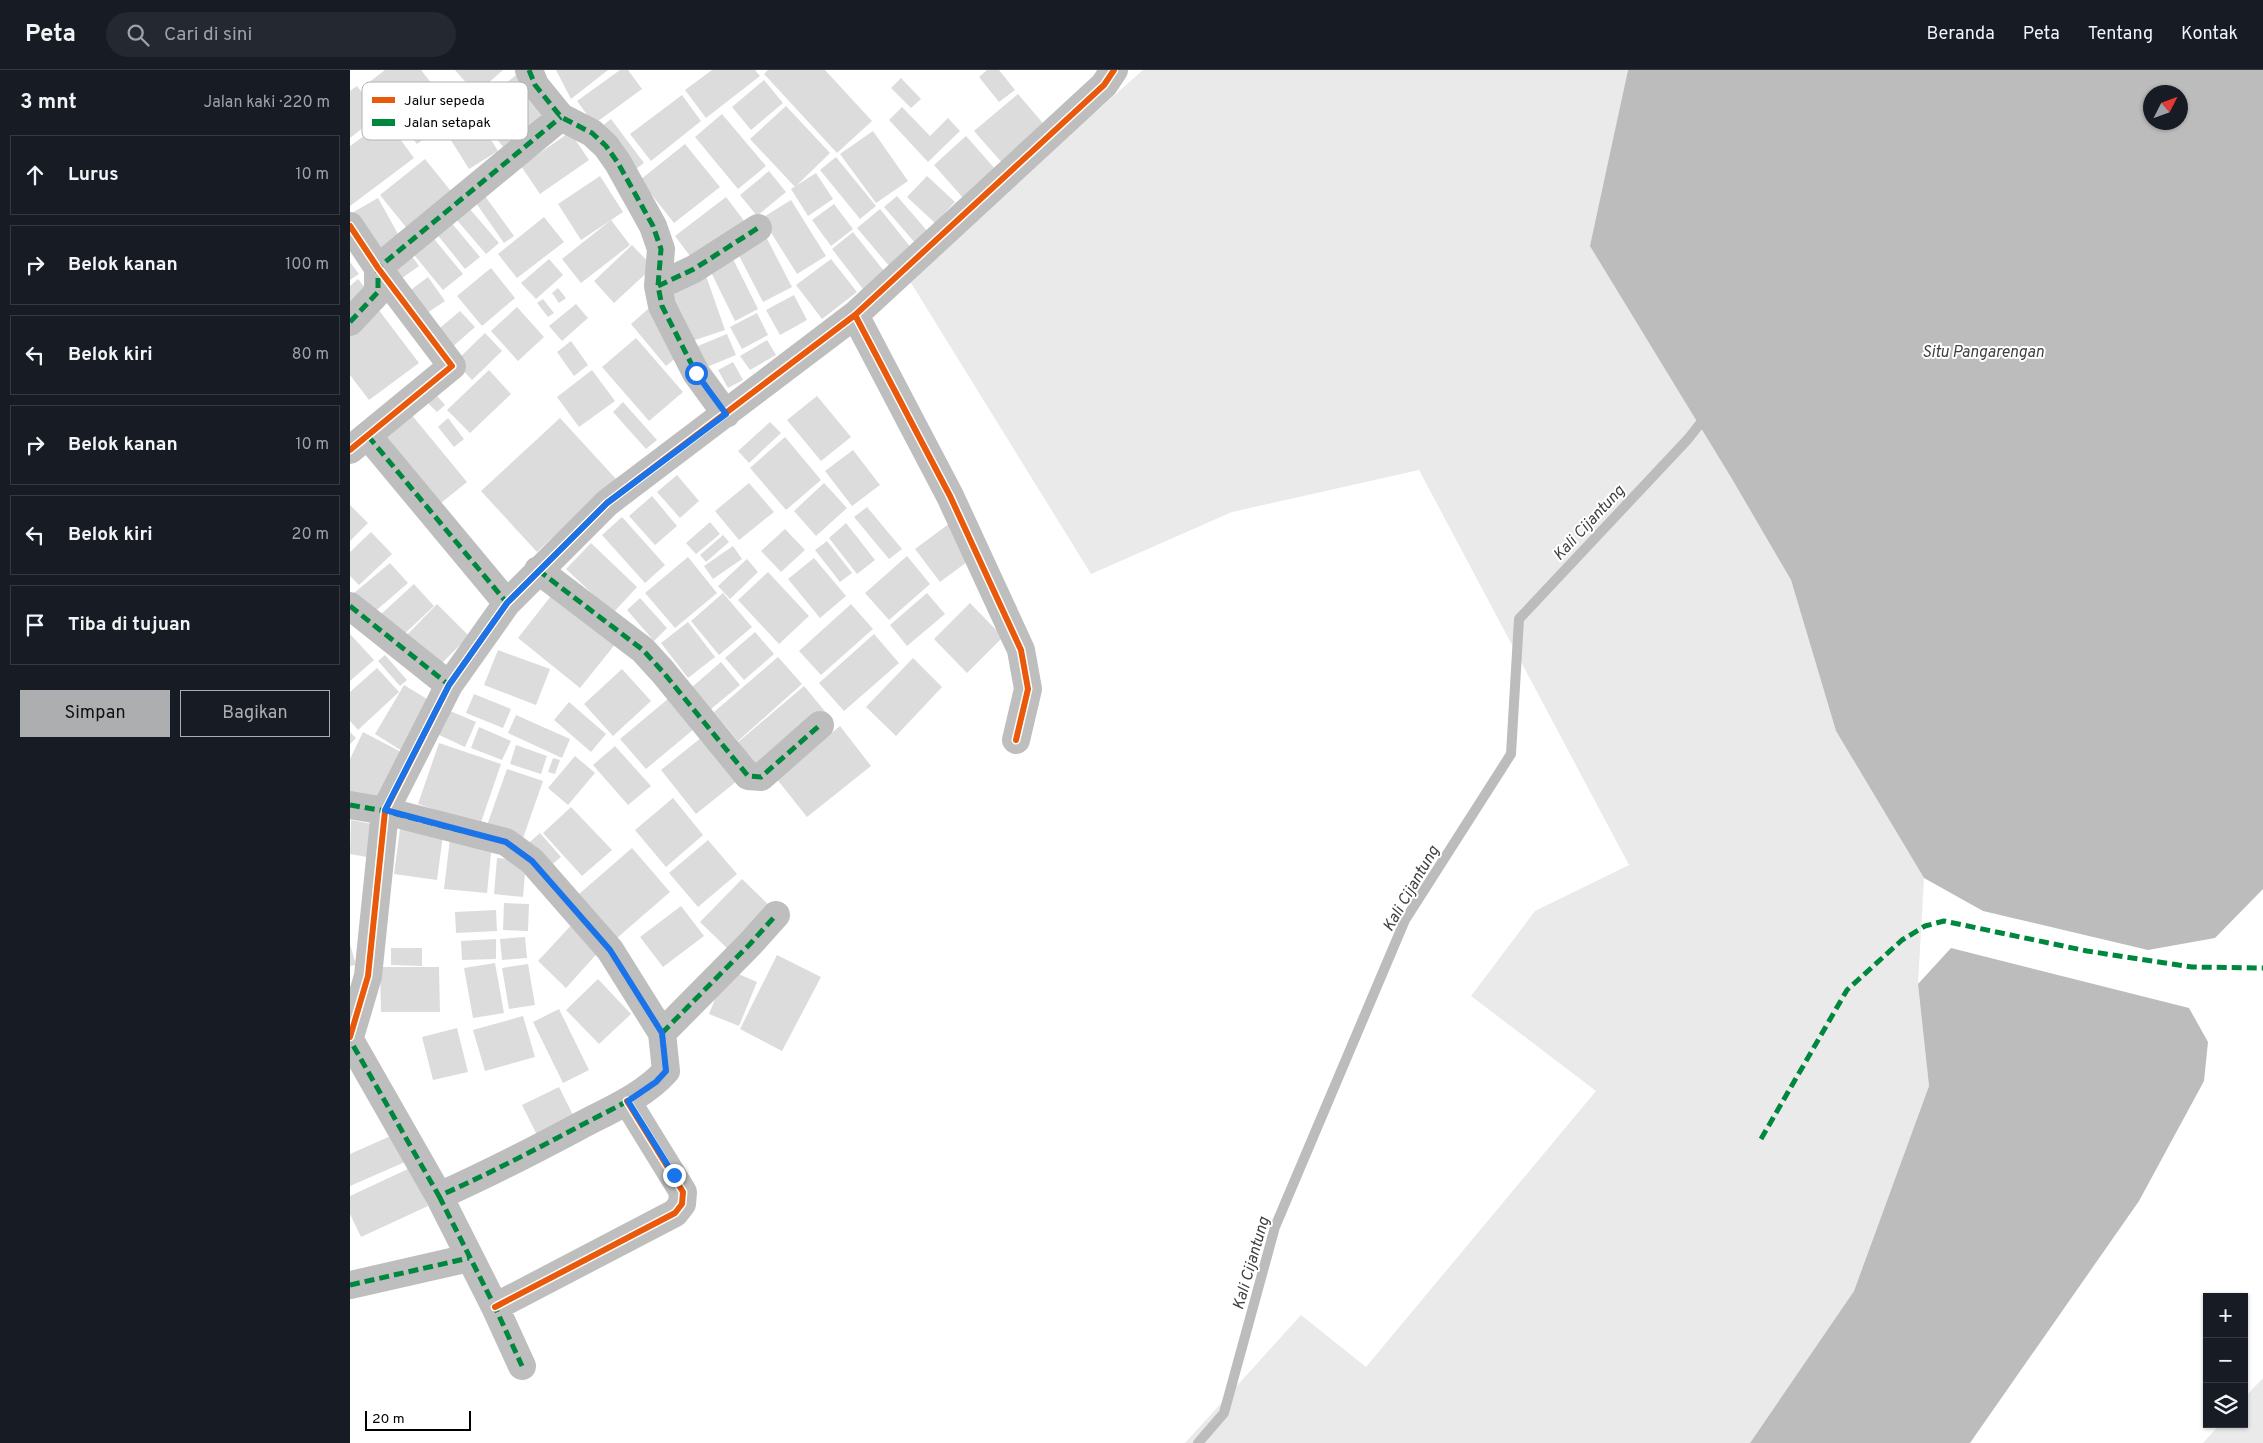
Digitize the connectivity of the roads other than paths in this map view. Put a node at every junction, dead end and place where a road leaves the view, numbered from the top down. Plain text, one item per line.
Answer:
1 (529, 70) edge
2 (1114, 70) edge
3 (561, 117) junction
4 (350, 226) edge
5 (758, 228) dead end
6 (378, 268) junction
7 (658, 286) junction
8 (855, 315) junction
9 (350, 322) edge
10 (726, 414) junction
11 (359, 443) edge
12 (538, 570) junction
13 (507, 603) junction
14 (350, 606) edge
15 (449, 685) junction
16 (820, 725) dead end
17 (1016, 740) dead end
18 (350, 805) edge
19 (385, 810) junction
20 (776, 915) dead end
21 (662, 1033) junction
22 (350, 1039) edge
23 (628, 1101) junction
24 (439, 1196) junction
25 (469, 1258) junction
26 (350, 1285) edge
27 (496, 1307) junction
28 (522, 1366) dead end

1 - 3 street
2 - 8 street
3 - 6 street
3 - 7 street
4 - 6 street
5 - 7 street
6 - 9 street
6 - 11 street
7 - 10 street
8 - 10 street
8 - 17 street
10 - 12 street
11 - 13 street
12 - 13 street
12 - 16 street
13 - 15 street
14 - 15 street
15 - 19 street
18 - 19 street
19 - 21 street
19 - 22 street
20 - 21 street
21 - 23 street
22 - 24 street
23 - 24 street
23 - 27 street
24 - 25 street
25 - 26 street
25 - 27 street
27 - 28 street

